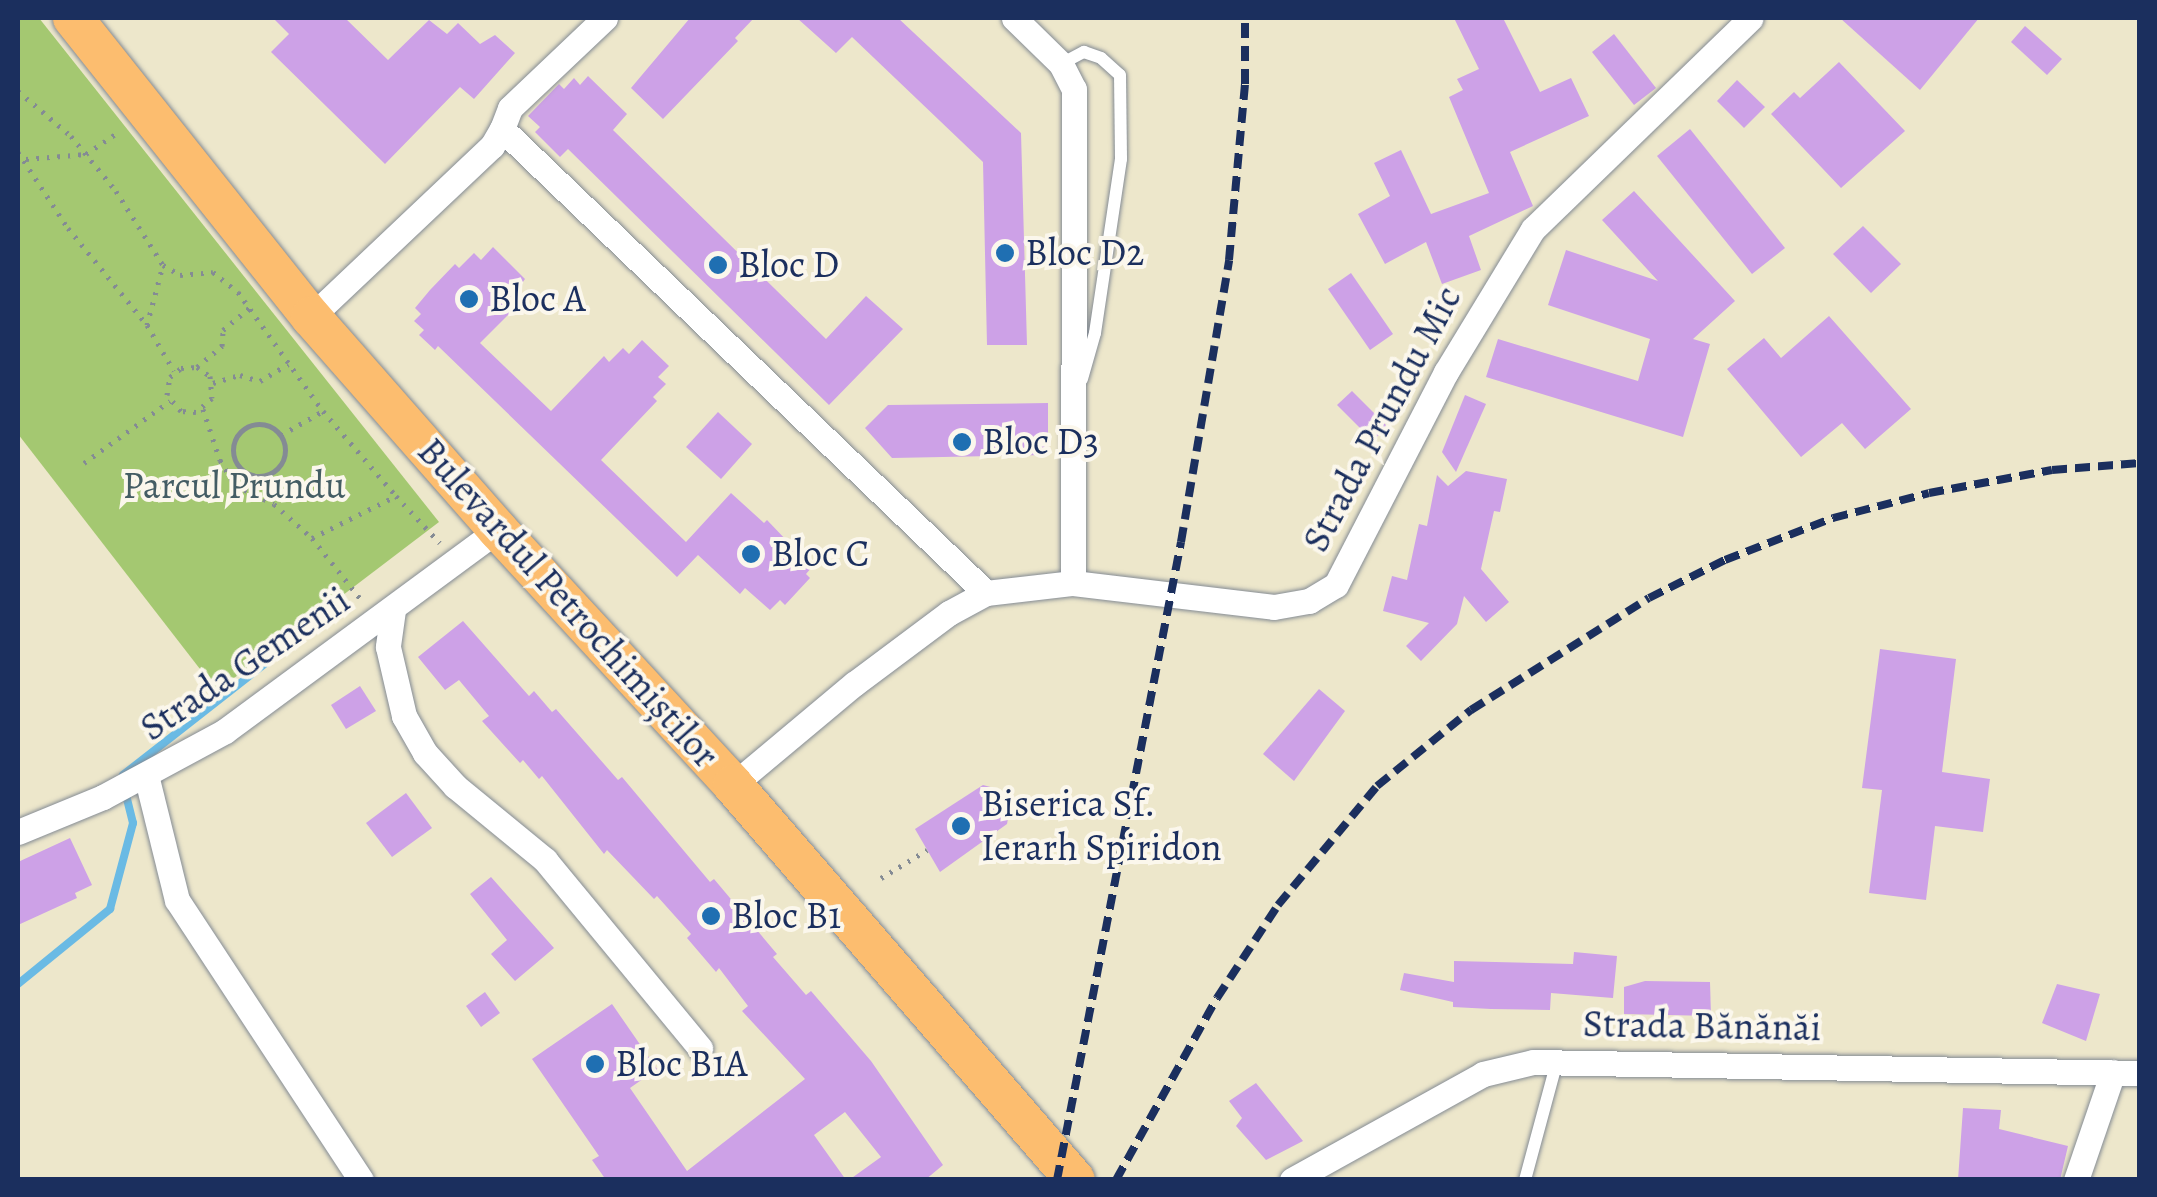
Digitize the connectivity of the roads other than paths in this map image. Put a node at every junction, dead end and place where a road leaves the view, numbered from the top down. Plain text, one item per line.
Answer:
1 (73, 18) edge
2 (606, 18) edge
3 (1014, 18) edge
4 (1751, 18) edge
5 (1061, 64) junction
6 (502, 129) junction
7 (311, 317) junction
8 (1071, 420) junction
9 (498, 530) junction
10 (1073, 582) junction
11 (986, 593) junction
12 (385, 616) junction
13 (146, 774) junction
14 (733, 785) junction
15 (18, 832) edge
16 (700, 1048) dead end
17 (1557, 1062) junction
18 (2113, 1072) junction
19 (2140, 1073) edge
20 (361, 1180) edge
21 (1075, 1180) edge
22 (1292, 1180) edge
23 (1525, 1180) edge
24 (2076, 1180) edge

1 - 7 main road, Bulevardul Petrochimiștilor
2 - 6 street
3 - 5 street
4 - 10 street, Strada Prundu Mic
5 - 8 street
5 - 8 lane
6 - 7 street
6 - 11 street
7 - 9 main road, Bulevardul Petrochimiștilor
8 - 10 street
9 - 12 street, Strada Gemenii
9 - 14 main road, Bulevardul Petrochimiștilor
10 - 11 street, Strada Prundu Mic
11 - 14 street, Strada Prundu Mic
12 - 13 street, Strada Gemenii
12 - 16 street
13 - 15 street, Strada Gemenii
13 - 20 street
14 - 21 main road, Bulevardul Petrochimiștilor
17 - 18 street, Strada Bănănăi
17 - 22 street, Strada Bănănăi
17 - 23 lane
18 - 19 street, Strada Bănănăi
18 - 24 street

